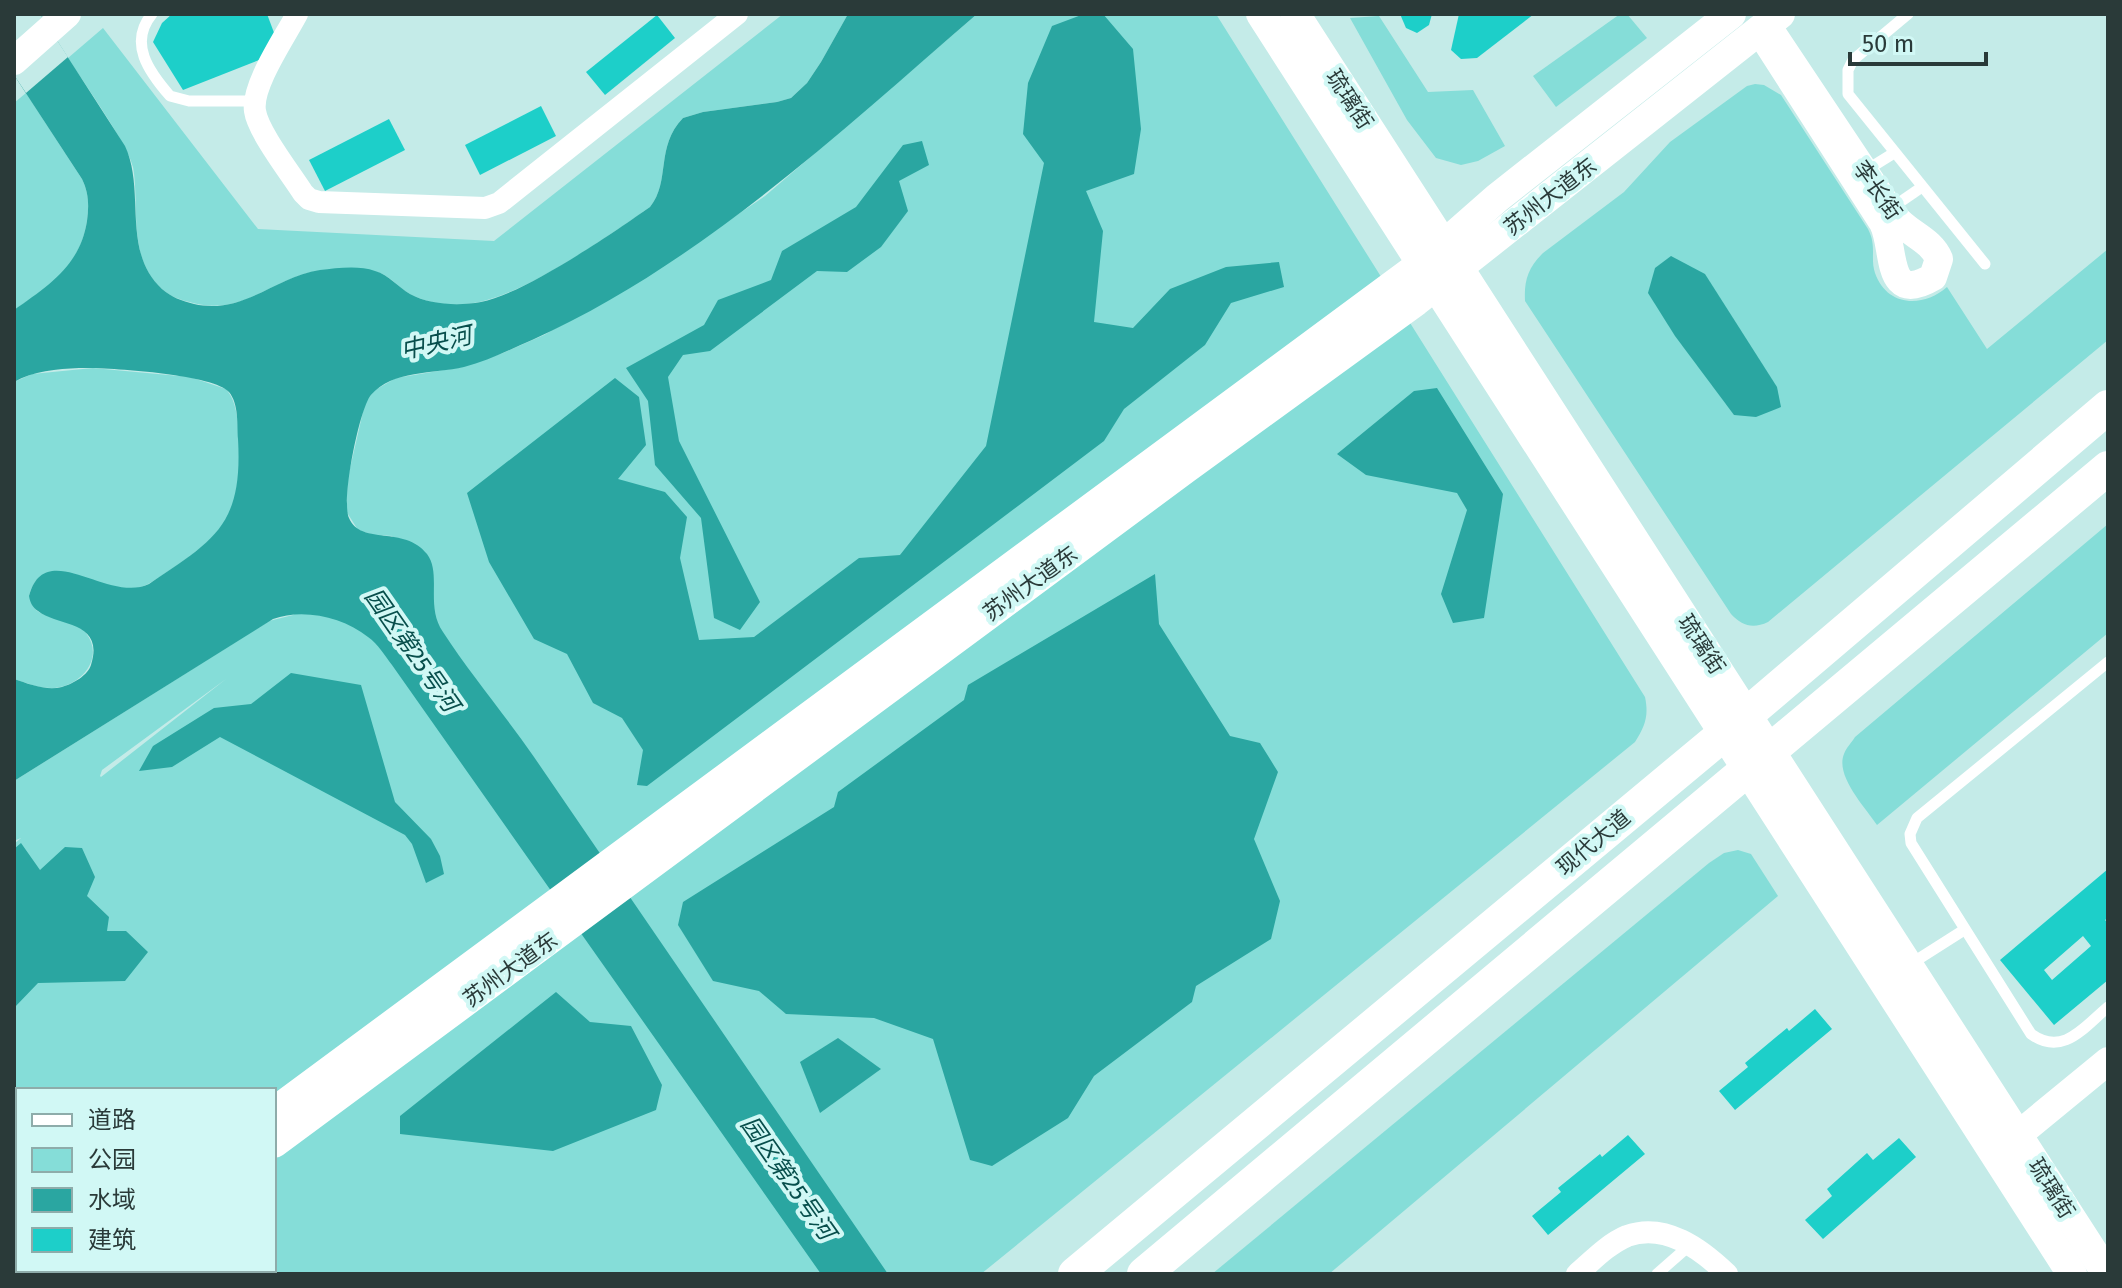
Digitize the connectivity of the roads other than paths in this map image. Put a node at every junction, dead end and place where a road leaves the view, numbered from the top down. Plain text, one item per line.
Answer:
1 (152, 14) edge
2 (297, 14) edge
3 (737, 14) edge
4 (1261, 14) edge
5 (1295, 14) edge
6 (1731, 14) edge
7 (1908, 14) edge
8 (58, 22) edge
9 (1768, 23) edge
10 (14, 61) edge
11 (255, 101) junction
12 (1894, 153) junction
13 (1865, 172) junction
14 (1922, 187) junction
15 (1889, 209) junction
16 (1985, 264) dead end
17 (1441, 265) junction
18 (2108, 407) edge
19 (2108, 468) edge
20 (2108, 662) edge
21 (1736, 723) junction
22 (1759, 760) junction
23 (561, 915) junction
24 (1964, 930) junction
25 (1908, 966) junction
26 (2108, 1007) edge
27 (2108, 1061) edge
28 (276, 1111) edge
29 (2018, 1135) junction
30 (276, 1141) edge
31 (1691, 1245) junction
32 (1075, 1274) edge
33 (1144, 1274) edge
34 (1577, 1274) edge
35 (1657, 1274) edge
36 (1727, 1274) edge
37 (2072, 1274) edge
38 (2107, 1274) edge

1 - 11 lane
2 - 11 street
3 - 11 street
4 - 17 main road, 琉璃街
5 - 17 main road, 琉璃街
6 - 17 main road, 苏州大道东
7 - 12 lane
8 - 10 street
9 - 13 street, 李长街
9 - 15 street, 李长街
9 - 17 main road, 苏州大道东
12 - 13 lane
12 - 14 lane
13 - 15 street, 李长街
14 - 15 lane
14 - 16 lane
17 - 21 main road, 琉璃街
17 - 23 main road, 苏州大道东
18 - 21 main road, 现代大道
19 - 22 main road, 现代大道
20 - 24 lane
21 - 22 main road, 琉璃街
21 - 32 main road, 现代大道
22 - 25 main road, 琉璃街
22 - 33 main road, 现代大道
22 - 37 main road, 琉璃街
23 - 28 main road, 苏州大道东
23 - 30 main road, 苏州大道东
24 - 25 lane
24 - 26 lane
25 - 29 main road, 琉璃街
27 - 29 street
29 - 38 main road, 琉璃街
31 - 34 street
31 - 35 lane
31 - 36 street

